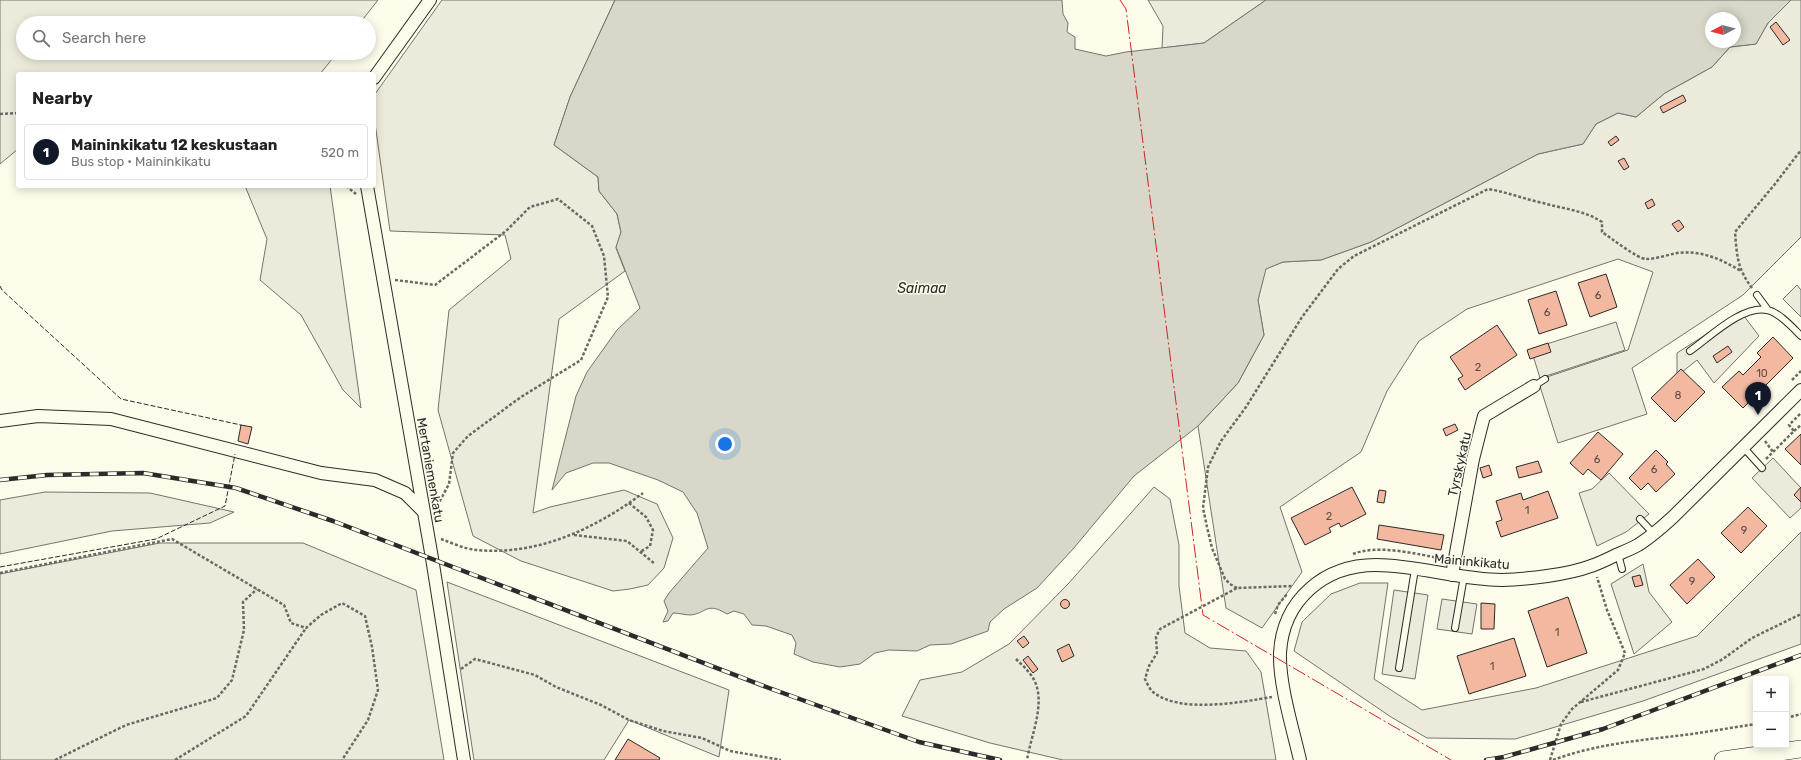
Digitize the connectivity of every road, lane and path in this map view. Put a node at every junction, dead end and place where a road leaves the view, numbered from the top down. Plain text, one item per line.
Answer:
1 (430, 0) edge
2 (376, 75) edge
3 (16, 113) edge
4 (0, 114) edge
5 (1801, 150) edge
6 (367, 188) edge
7 (1741, 271) junction
8 (383, 279) junction
9 (1757, 295) joint
10 (1768, 310) junction
11 (1801, 336) edge
12 (1690, 351) dead end
13 (1801, 371) edge
14 (1545, 379) dead end
15 (1790, 382) dead end
16 (1534, 386) joint
17 (1801, 390) edge
18 (1801, 413) edge
19 (0, 421) edge
20 (1801, 425) edge
21 (1794, 432) junction
22 (1744, 448) junction
23 (1761, 467) joint
24 (643, 493) dead end
25 (629, 503) junction
26 (424, 516) junction
27 (1640, 519) dead end
28 (428, 534) junction
29 (1654, 534) junction
30 (573, 535) junction
31 (640, 552) junction
32 (1618, 554) junction
33 (1348, 556) dead end
34 (1454, 561) junction
35 (655, 564) dead end
36 (1594, 565) junction
37 (1502, 567) dead end
38 (1622, 568) dead end
39 (1415, 569) junction
40 (0, 573) edge
41 (1458, 575) junction
42 (1298, 582) dead end
43 (1293, 586) junction
44 (1237, 588) junction
45 (257, 590) junction
46 (1801, 614) edge
47 (1274, 619) dead end
48 (306, 628) junction
49 (1455, 628) dead end
50 (1016, 659) dead end
51 (1399, 668) dead end
52 (450, 677) junction
53 (1582, 702) junction
54 (1274, 703) dead end
55 (1801, 714) edge
56 (1789, 717) edge
57 (1753, 724) edge
58 (1801, 749) edge
59 (54, 760) edge
60 (175, 760) edge
61 (342, 760) edge
62 (464, 760) edge
63 (781, 760) edge
64 (1027, 760) edge
65 (1300, 760) edge
66 (1550, 760) edge
67 (1553, 760) edge
68 (1723, 760) edge

1 - 2 street
3 - 4 path
5 - 7 path
6 - 8 street, Mertaniemenkatu
7 - 9 path
7 - 44 path
8 - 26 street, Mertaniemenkatu
8 - 26 path
9 - 10 lane
10 - 11 lane
10 - 12 lane
13 - 15 path
14 - 16 lane
16 - 34 street, Tyrskykatu
17 - 22 street, Maininkikatu
18 - 21 path
19 - 26 street
20 - 21 path
21 - 23 path
22 - 23 lane
22 - 29 street, Maininkikatu
24 - 25 path
25 - 30 path
25 - 31 path
26 - 28 street, Mertaniemenkatu
27 - 29 lane
28 - 30 path
28 - 52 street, Mertaniemenkatu
29 - 32 street, Maininkikatu
30 - 31 path
31 - 35 path
32 - 36 street, Maininkikatu
32 - 38 lane
33 - 34 path
34 - 37 path
34 - 41 street, Tyrskykatu
36 - 41 street, Maininkikatu
36 - 53 path
39 - 41 street, Maininkikatu
39 - 51 lane
39 - 65 street, Maininkikatu
40 - 45 path
41 - 49 lane
42 - 43 path
43 - 44 path
43 - 47 path
44 - 54 path
45 - 48 path
45 - 59 path
46 - 53 path
48 - 60 path
48 - 61 path
50 - 64 path
52 - 62 street, Mertaniemenkatu
52 - 63 path
53 - 66 path
55 - 56 path
57 - 67 path
58 - 68 main road

